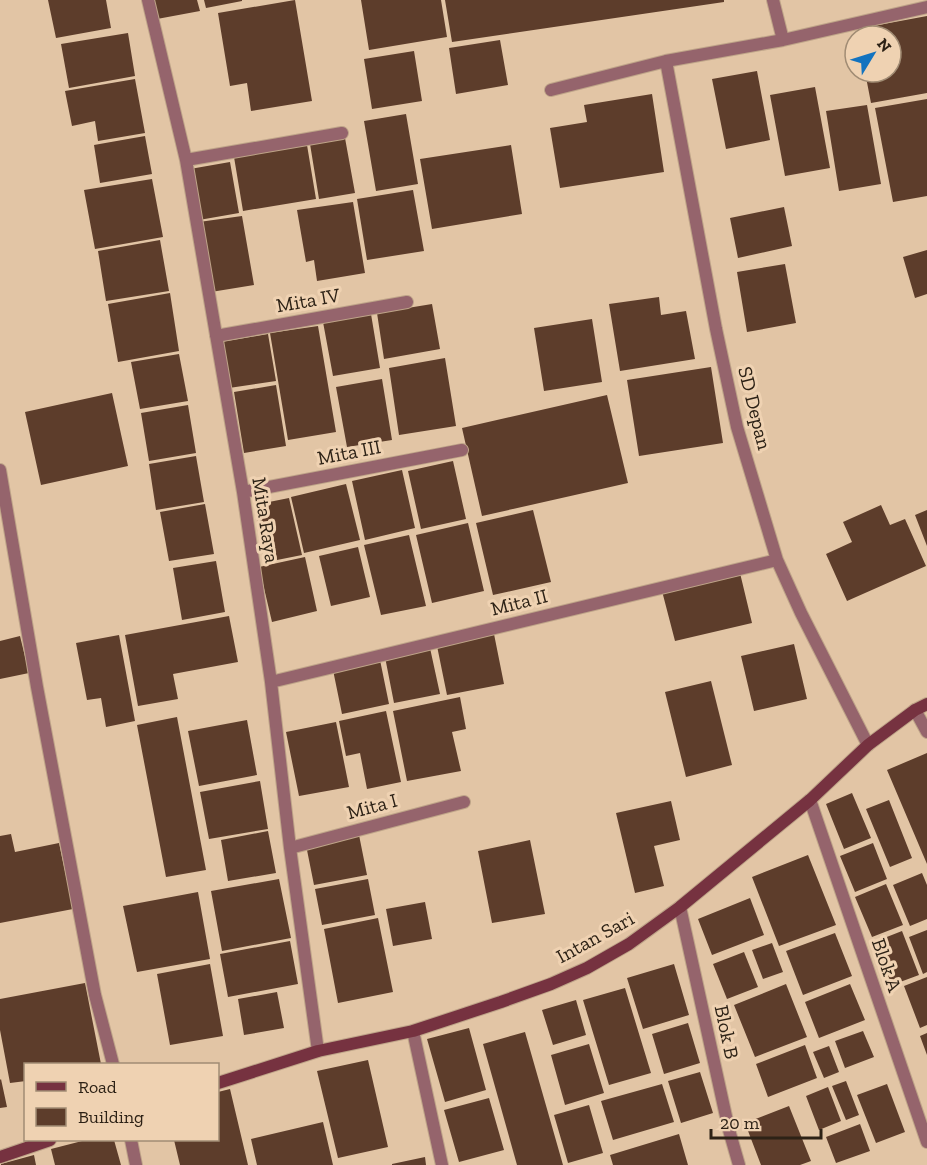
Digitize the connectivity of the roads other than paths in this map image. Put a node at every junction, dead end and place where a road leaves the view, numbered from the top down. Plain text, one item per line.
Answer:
1 (148, 0) edge
2 (773, 0) edge
3 (927, 7) edge
4 (783, 40) junction
5 (666, 61) junction
6 (551, 90) dead end
7 (342, 133) dead end
8 (186, 160) junction
9 (407, 302) dead end
10 (216, 336) junction
11 (462, 450) dead end
12 (0, 470) edge
13 (243, 492) junction
14 (777, 560) junction
15 (271, 682) junction
16 (927, 705) edge
17 (915, 710) junction
18 (927, 732) edge
19 (868, 745) junction
20 (810, 800) junction
21 (464, 802) dead end
22 (290, 848) junction
23 (680, 907) junction
24 (413, 1031) junction
25 (318, 1051) junction
26 (112, 1063) edge
27 (219, 1083) edge
28 (47, 1141) edge
29 (131, 1141) edge
30 (927, 1142) edge
31 (0, 1157) edge
32 (136, 1165) edge
33 (442, 1165) edge
34 (739, 1165) edge

1 - 8 street, Mita Raya
2 - 4 street
3 - 4 street
4 - 5 street
5 - 6 street
5 - 14 street, SD Depan
7 - 8 street
8 - 10 street, Mita Raya
9 - 10 street, Mita IV
10 - 13 street, Mita Raya
11 - 13 street, Mita III
12 - 26 street
13 - 15 street, Mita Raya
14 - 15 street, Mita II
14 - 19 street, SD Depan
15 - 22 street, Mita Raya
16 - 17 street, Intan Sari
17 - 18 street
17 - 19 street, Intan Sari
19 - 20 street, Intan Sari
20 - 23 street, Intan Sari
20 - 30 street, Blok A
21 - 22 street, Mita I
22 - 25 street, Mita Raya
23 - 24 street, Intan Sari
23 - 34 street, Blok B
24 - 25 street, Intan Sari
24 - 33 street
25 - 27 street, Intan Sari
28 - 31 street
29 - 32 street

